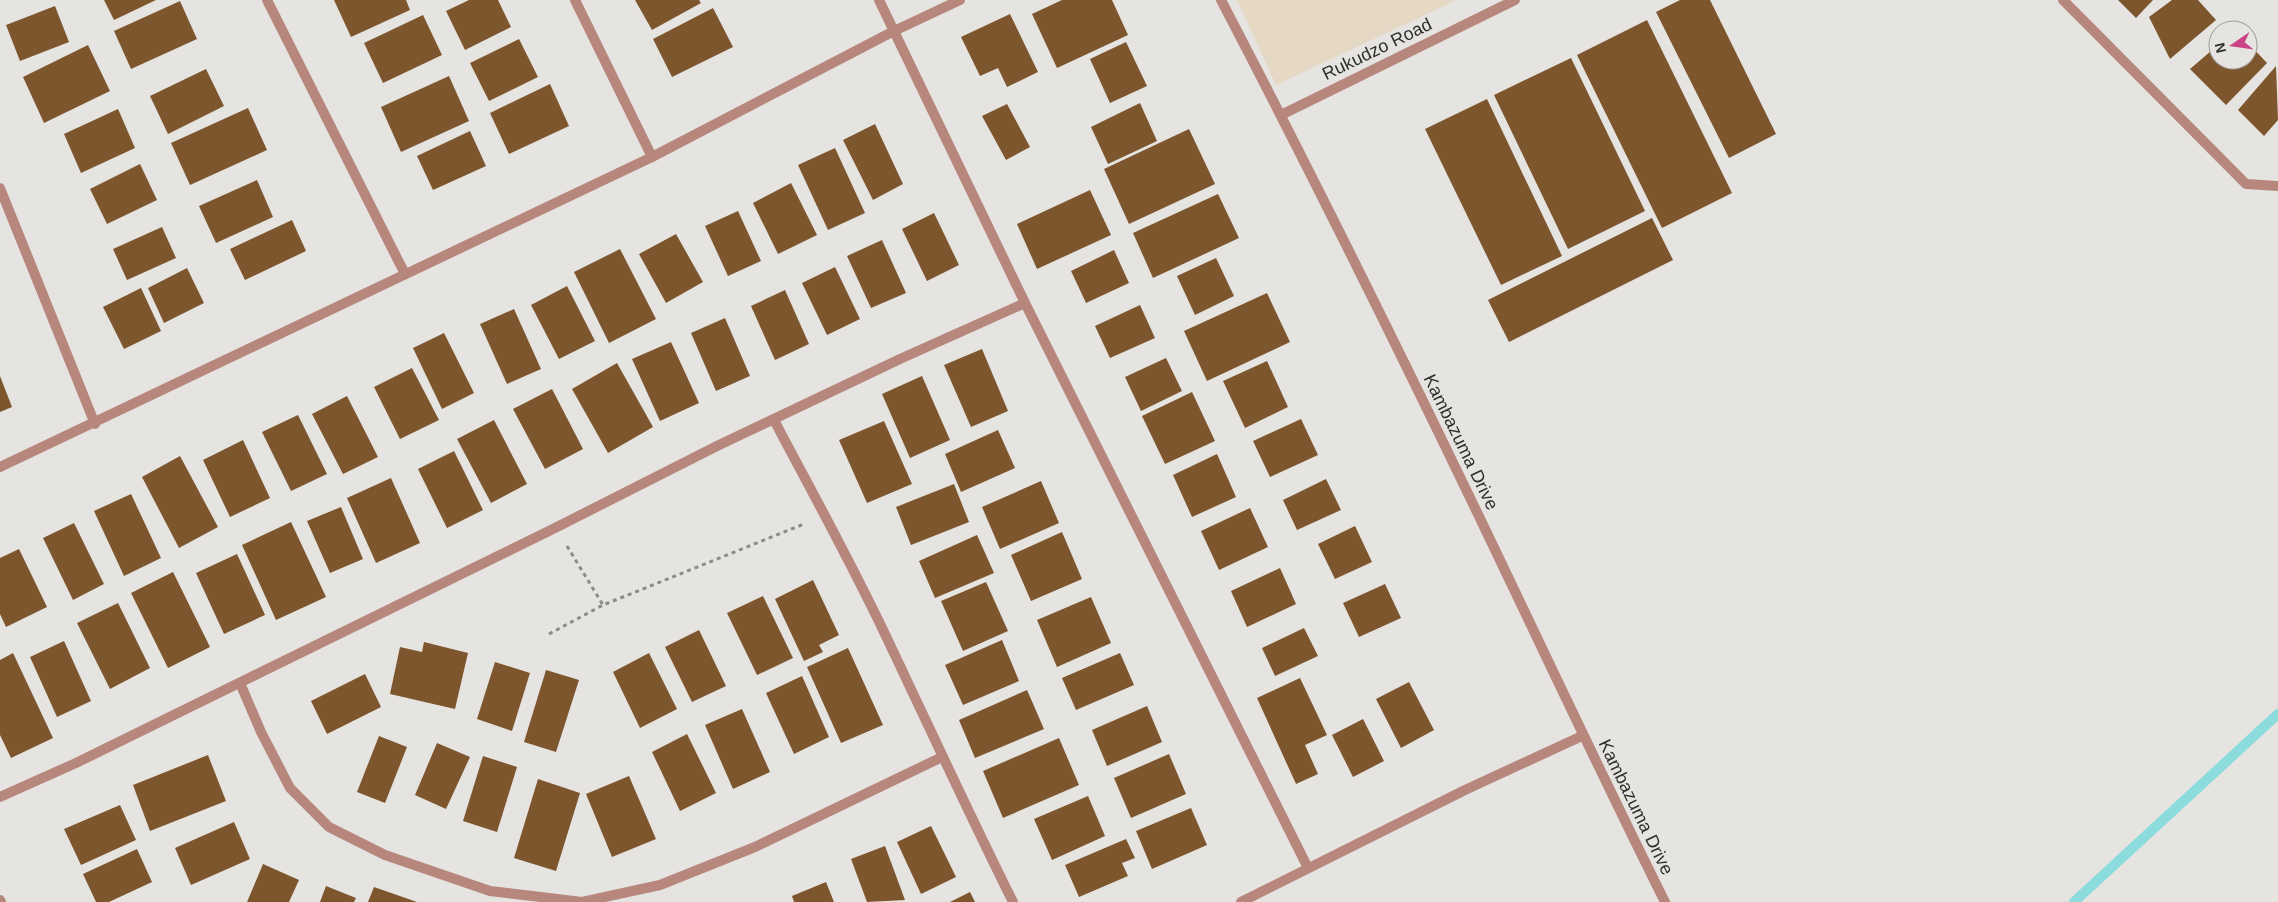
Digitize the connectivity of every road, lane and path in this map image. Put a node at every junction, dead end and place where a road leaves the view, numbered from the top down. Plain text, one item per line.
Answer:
1 (267, 0) edge
2 (575, 0) edge
3 (879, 0) edge
4 (960, 0) edge
5 (1221, 0) edge
6 (1515, 0) edge
7 (2063, 0) edge
8 (894, 31) junction
9 (1281, 115) junction
10 (652, 157) junction
11 (2278, 186) edge
12 (0, 188) edge
13 (405, 274) junction
14 (1025, 303) junction
15 (774, 420) junction
16 (94, 424) junction
17 (0, 467) edge
18 (825, 515) junction
19 (556, 528) junction
20 (603, 605) junction
21 (548, 634) dead end
22 (240, 683) junction
23 (1582, 736) junction
24 (942, 757) junction
25 (0, 797) edge
26 (1308, 868) junction
27 (1013, 902) edge
28 (1241, 902) edge
29 (1665, 902) edge

1 - 13 street
2 - 10 street
3 - 8 street
4 - 8 street
5 - 9 street, Kambazuma Drive
6 - 9 street, Rukudzo Road
7 - 11 street
8 - 10 street
8 - 14 street
9 - 23 street, Kambazuma Drive
10 - 13 street
12 - 16 street
13 - 16 street
14 - 15 street
14 - 26 street
15 - 18 street
15 - 19 street
16 - 17 street
18 - 20 path
18 - 24 street
19 - 20 path
19 - 22 street
20 - 21 path
22 - 24 street
22 - 25 street
23 - 26 street
23 - 29 street, Kambazuma Drive
24 - 27 street
26 - 28 street

